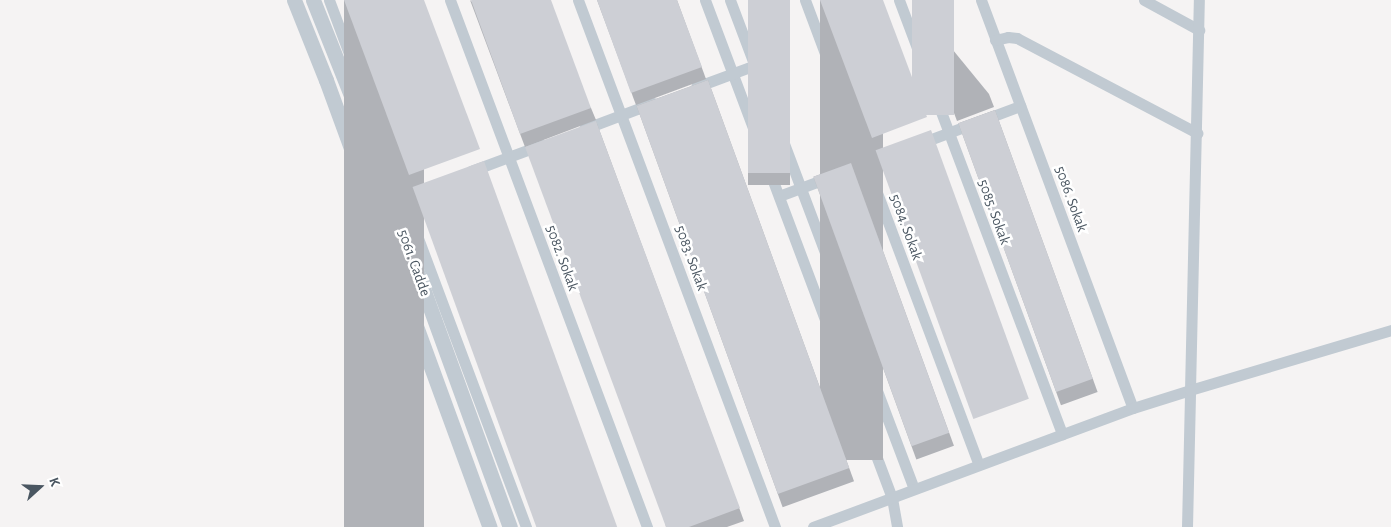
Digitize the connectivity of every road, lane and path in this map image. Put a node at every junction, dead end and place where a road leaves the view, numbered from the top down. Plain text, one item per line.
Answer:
1 (294, 0) edge
2 (313, 0) edge
3 (329, 0) edge
4 (450, 0) edge
5 (578, 0) edge
6 (705, 0) edge
7 (730, 0) edge
8 (805, 0) edge
9 (899, 0) edge
10 (981, 0) edge
11 (1144, 0) edge
12 (1199, 0) edge
13 (1199, 30) junction
14 (995, 40) junction
15 (755, 65) junction
16 (733, 73) junction
17 (686, 90) edge
18 (668, 98) edge
19 (1020, 106) junction
20 (621, 115) junction
21 (949, 133) junction
22 (569, 134) edge
23 (1197, 134) junction
24 (552, 141) edge
25 (508, 157) junction
26 (866, 164) junction
27 (456, 177) edge
28 (802, 188) junction
29 (779, 196) junction
30 (402, 197) junction
31 (1391, 330) edge
32 (1190, 390) junction
33 (1133, 408) junction
34 (1062, 434) junction
35 (979, 465) junction
36 (914, 489) junction
37 (892, 498) junction
38 (490, 527) edge
39 (510, 527) edge
40 (526, 527) edge
41 (646, 527) edge
42 (775, 527) edge
43 (813, 527) edge
44 (897, 527) edge
45 (1187, 527) edge

1 - 38 street, 5061. Cadde
2 - 30 street, 5061. Cadde
3 - 30 street
4 - 25 street, 5082. Sokak
5 - 20 street, 5083. Sokak
6 - 16 street
7 - 15 street
8 - 26 street, 5084. Sokak
9 - 21 street, 5085. Sokak
10 - 14 street, 5086. Sokak
11 - 13 street
12 - 13 street
13 - 23 street
14 - 19 street, 5086. Sokak
14 - 23 street
15 - 16 street
15 - 28 street
16 - 17 street
16 - 29 street
18 - 20 street
19 - 21 street
19 - 33 street, 5086. Sokak
20 - 22 street
20 - 42 street, 5083. Sokak
21 - 26 street
21 - 34 street, 5085. Sokak
23 - 32 street
24 - 25 street
25 - 27 street
25 - 41 street, 5082. Sokak
26 - 28 street
26 - 35 street, 5084. Sokak
28 - 29 street
28 - 36 street
29 - 37 street
30 - 39 street, 5061. Cadde
30 - 40 street
31 - 32 street
32 - 33 street
32 - 45 street
33 - 34 street
34 - 35 street
35 - 36 street
36 - 37 street
37 - 43 street
37 - 44 street

